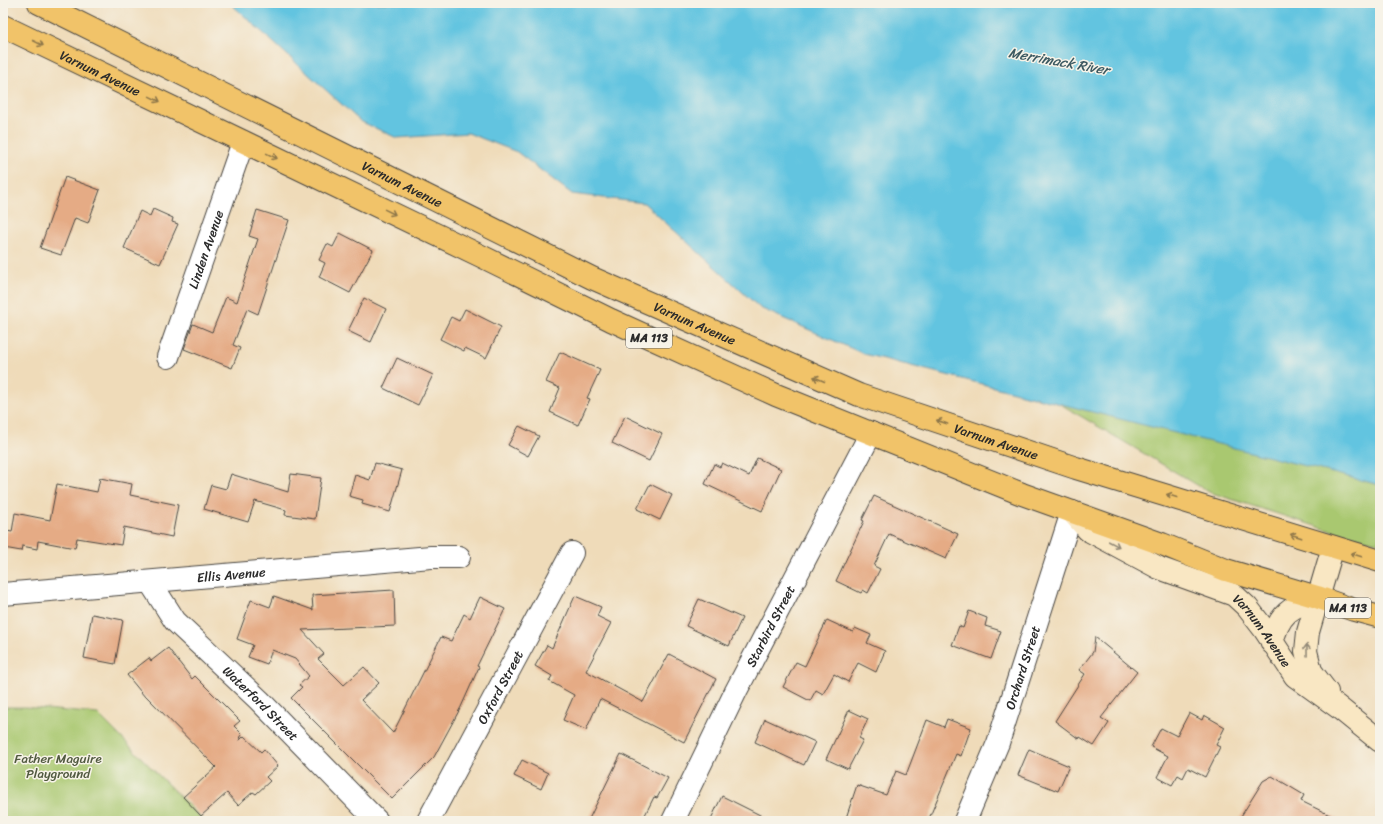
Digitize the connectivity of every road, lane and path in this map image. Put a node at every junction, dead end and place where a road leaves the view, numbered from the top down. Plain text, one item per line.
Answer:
1 (39, 3) edge
2 (3, 26) edge
3 (243, 142) junction
4 (168, 357) dead end
5 (871, 433) junction
6 (1072, 512) junction
7 (1333, 547) junction
8 (572, 553) dead end
9 (459, 556) dead end
10 (1380, 561) edge
11 (150, 582) junction
12 (3, 594) edge
13 (1318, 597) junction
14 (1380, 617) edge
15 (1272, 643) junction
16 (1338, 707) junction
17 (1380, 741) edge
18 (377, 821) edge
19 (428, 821) edge
20 (673, 821) edge
21 (965, 821) edge

7 -> 1 main road, Varnum Avenue / MA 113
2 -> 3 main road, Varnum Avenue / MA 113
3 - 4 street, Linden Avenue
3 -> 5 main road, Varnum Avenue / MA 113
5 - 6 main road, Varnum Avenue / MA 113
5 - 20 street, Starbird Street
6 - 13 main road, Varnum Avenue / MA 113
6 -> 15 main road, Varnum Avenue
6 - 21 street, Orchard Street
10 -> 7 main road, MA 113
7 - 13 main road, Varnum Avenue
8 - 19 street, Oxford Street
9 - 11 street, Ellis Avenue
11 - 12 street, Ellis Avenue
11 - 18 street, Waterford Street
13 - 14 main road, MA 113
13 - 15 main road
16 -> 13 main road, Varnum Avenue
15 - 16 main road, Varnum Avenue
16 - 17 main road, Varnum Avenue

